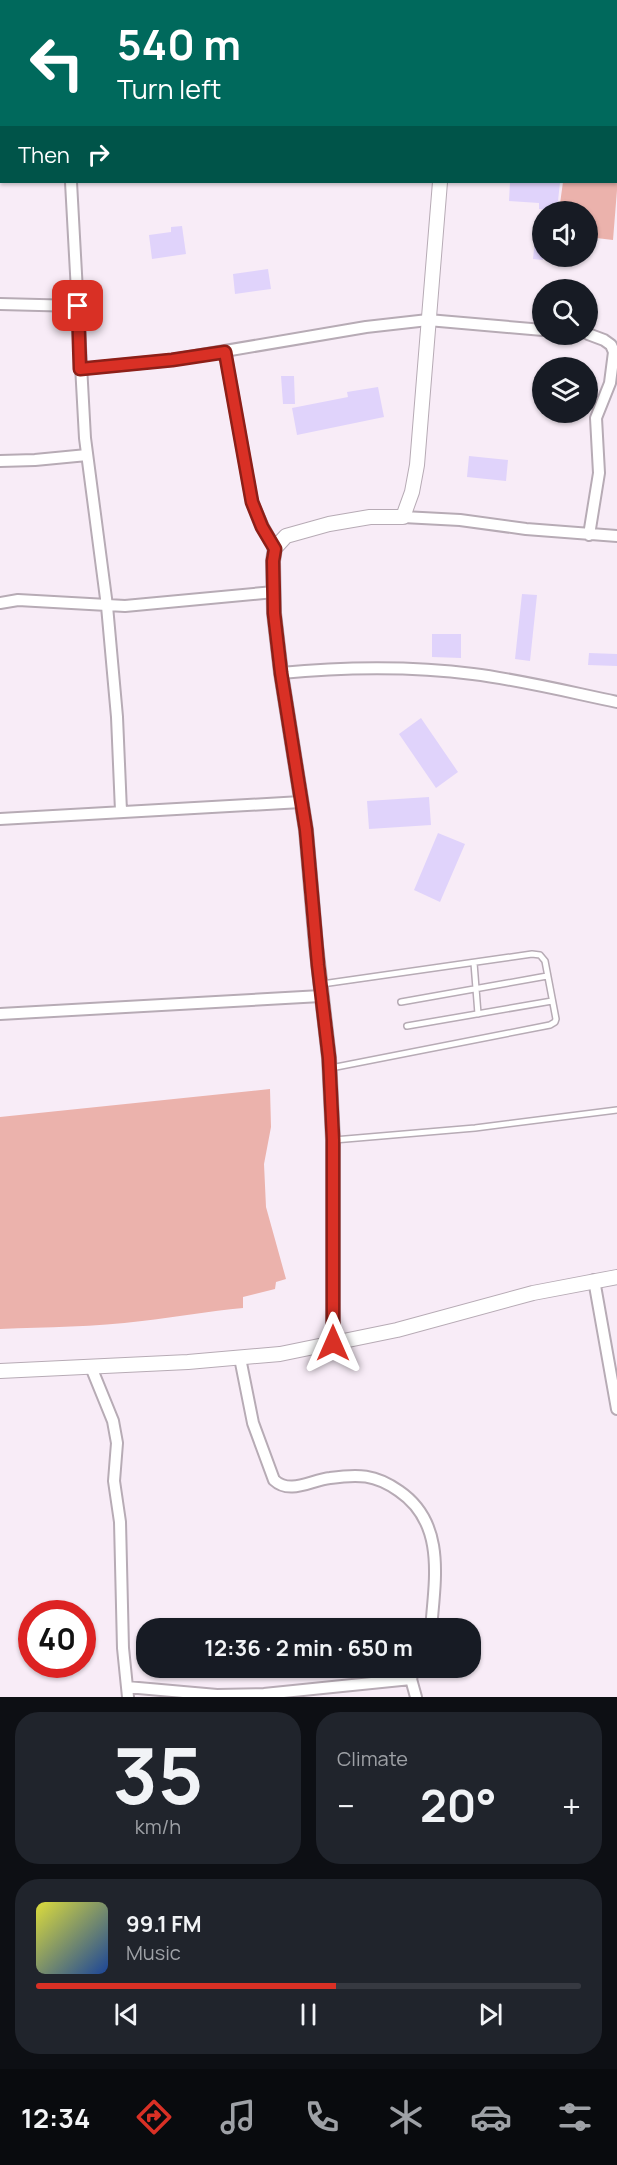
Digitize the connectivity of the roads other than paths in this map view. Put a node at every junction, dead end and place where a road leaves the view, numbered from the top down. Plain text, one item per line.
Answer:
1 (71, 183) edge
2 (440, 183) edge
3 (0, 304) edge
4 (78, 306) junction
5 (428, 320) junction
6 (532, 329) edge
7 (598, 338) edge
8 (225, 352) junction
9 (80, 369) junction
10 (87, 455) junction
11 (0, 461) edge
12 (403, 517) junction
13 (589, 535) junction
14 (617, 536) edge
15 (275, 549) junction
16 (274, 592) junction
17 (0, 603) edge
18 (107, 606) junction
19 (281, 673) junction
20 (617, 702) edge
21 (302, 802) junction
22 (121, 811) junction
23 (0, 819) edge
24 (474, 963) junction
25 (548, 976) junction
26 (477, 989) junction
27 (320, 991) junction
28 (552, 1001) junction
29 (401, 1002) dead end
30 (0, 1014) edge
31 (478, 1014) junction
32 (407, 1026) dead end
33 (330, 1068) junction
34 (617, 1110) edge
35 (333, 1140) junction
36 (617, 1277) edge
37 (594, 1280) junction
38 (333, 1343) junction
39 (240, 1358) junction
40 (91, 1366) junction
41 (0, 1371) edge
42 (615, 1389) edge
43 (617, 1409) edge
44 (432, 1618) edge
45 (378, 1678) edge
46 (414, 1678) edge
47 (127, 1692) edge
48 (416, 1697) edge

1 - 4 street
2 - 5 street
3 - 4 street
4 - 9 street
5 - 6 street
5 - 8 street
5 - 12 street
7 - 13 street
8 - 9 street
8 - 15 street
9 - 10 street
10 - 11 street
10 - 18 street
12 - 13 street
12 - 15 street
13 - 14 street
15 - 16 street
16 - 18 street
16 - 19 street
17 - 18 street
18 - 22 street
19 - 20 street
19 - 21 street
21 - 22 street
21 - 27 street
22 - 23 street
24 - 25 lane
24 - 26 lane
24 - 27 lane
25 - 26 lane
25 - 28 lane
26 - 29 lane
26 - 31 lane
27 - 30 street
27 - 33 street
28 - 31 lane
28 - 33 lane
31 - 32 lane
33 - 35 street
34 - 35 lane
35 - 38 street
36 - 37 street
37 - 38 street
37 - 42 street
38 - 39 street
39 - 40 street
39 - 44 street
40 - 41 street
40 - 47 street
42 - 43 street
45 - 47 street
46 - 48 street

